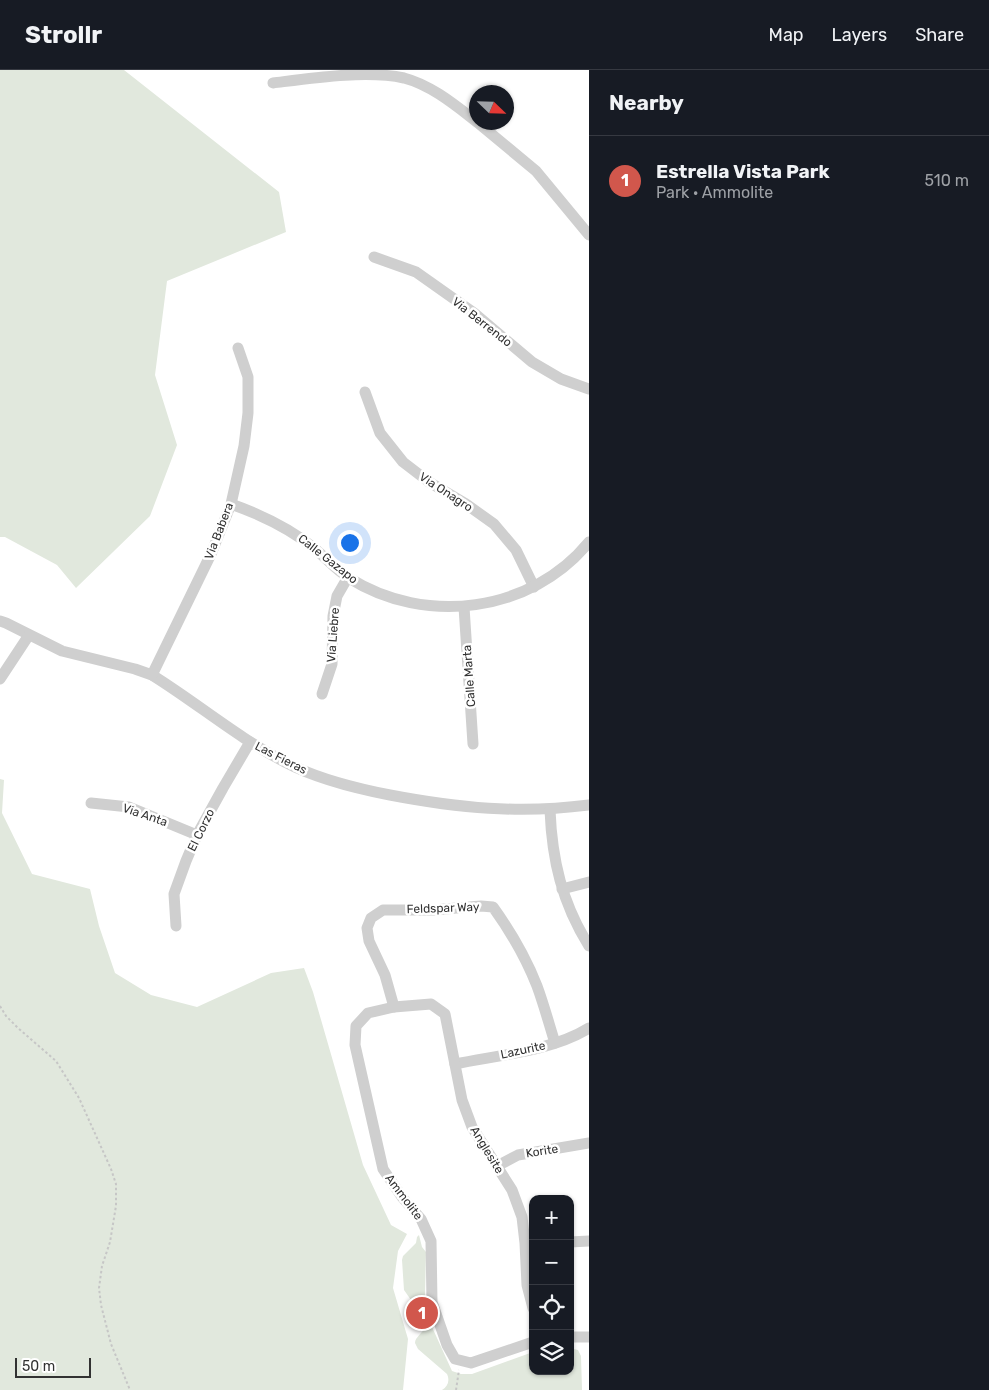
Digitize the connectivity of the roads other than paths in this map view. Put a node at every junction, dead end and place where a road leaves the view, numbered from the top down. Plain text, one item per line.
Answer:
1 (386, 72) edge
2 (273, 83) dead end
3 (469, 116) edge
4 (487, 130) edge
5 (589, 235) edge
6 (374, 257) dead end
7 (238, 348) dead end
8 (589, 389) edge
9 (365, 392) dead end
10 (231, 504) junction
11 (588, 545) edge
12 (348, 577) junction
13 (534, 587) junction
14 (464, 607) junction
15 (0, 621) edge
16 (29, 635) junction
17 (152, 675) junction
18 (0, 679) edge
19 (322, 694) dead end
20 (250, 742) junction
21 (473, 744) dead end
22 (90, 802) dead end
23 (589, 805) edge
24 (550, 810) junction
25 (197, 835) junction
26 (589, 882) edge
27 (562, 889) junction
28 (176, 926) dead end
29 (589, 946) edge
30 (394, 1007) junction
31 (589, 1028) edge
32 (555, 1043) junction
33 (455, 1064) junction
34 (589, 1143) edge
35 (496, 1166) junction
36 (589, 1240) edge
37 (574, 1242) edge
38 (529, 1243) edge
39 (529, 1293) edge
40 (574, 1337) edge
41 (589, 1337) edge
42 (529, 1343) edge

1 - 2 street
1 - 3 street
4 - 5 street
6 - 8 street, Via Berrendo
7 - 10 street, Via Babera
9 - 13 street, Via Onagro
10 - 12 street, Calle Gazapo
10 - 17 street, Via Babera
11 - 13 street, Calle Gazapo
12 - 14 street, Calle Gazapo
12 - 19 street, Via Liebre
13 - 14 street, Calle Gazapo
14 - 21 street, Calle Marta
15 - 16 street, Las Fieras
16 - 17 street, Las Fieras
16 - 18 street
17 - 20 street, Las Fieras
20 - 24 street, Las Fieras
20 - 25 street, El Corzo
22 - 25 street, Via Anta
23 - 24 street, Las Fieras
24 - 27 street
25 - 28 street, El Corzo
26 - 27 street
27 - 29 street
30 - 32 street, Feldspar Way
30 - 33 street, Anglesite
30 - 42 street, Ammolite
31 - 32 street, Lazurite
32 - 33 street, Lazurite
33 - 35 street, Anglesite
34 - 35 street, Korite
35 - 38 street, Anglesite
36 - 37 street
38 - 39 street, Anglesite
40 - 41 street

